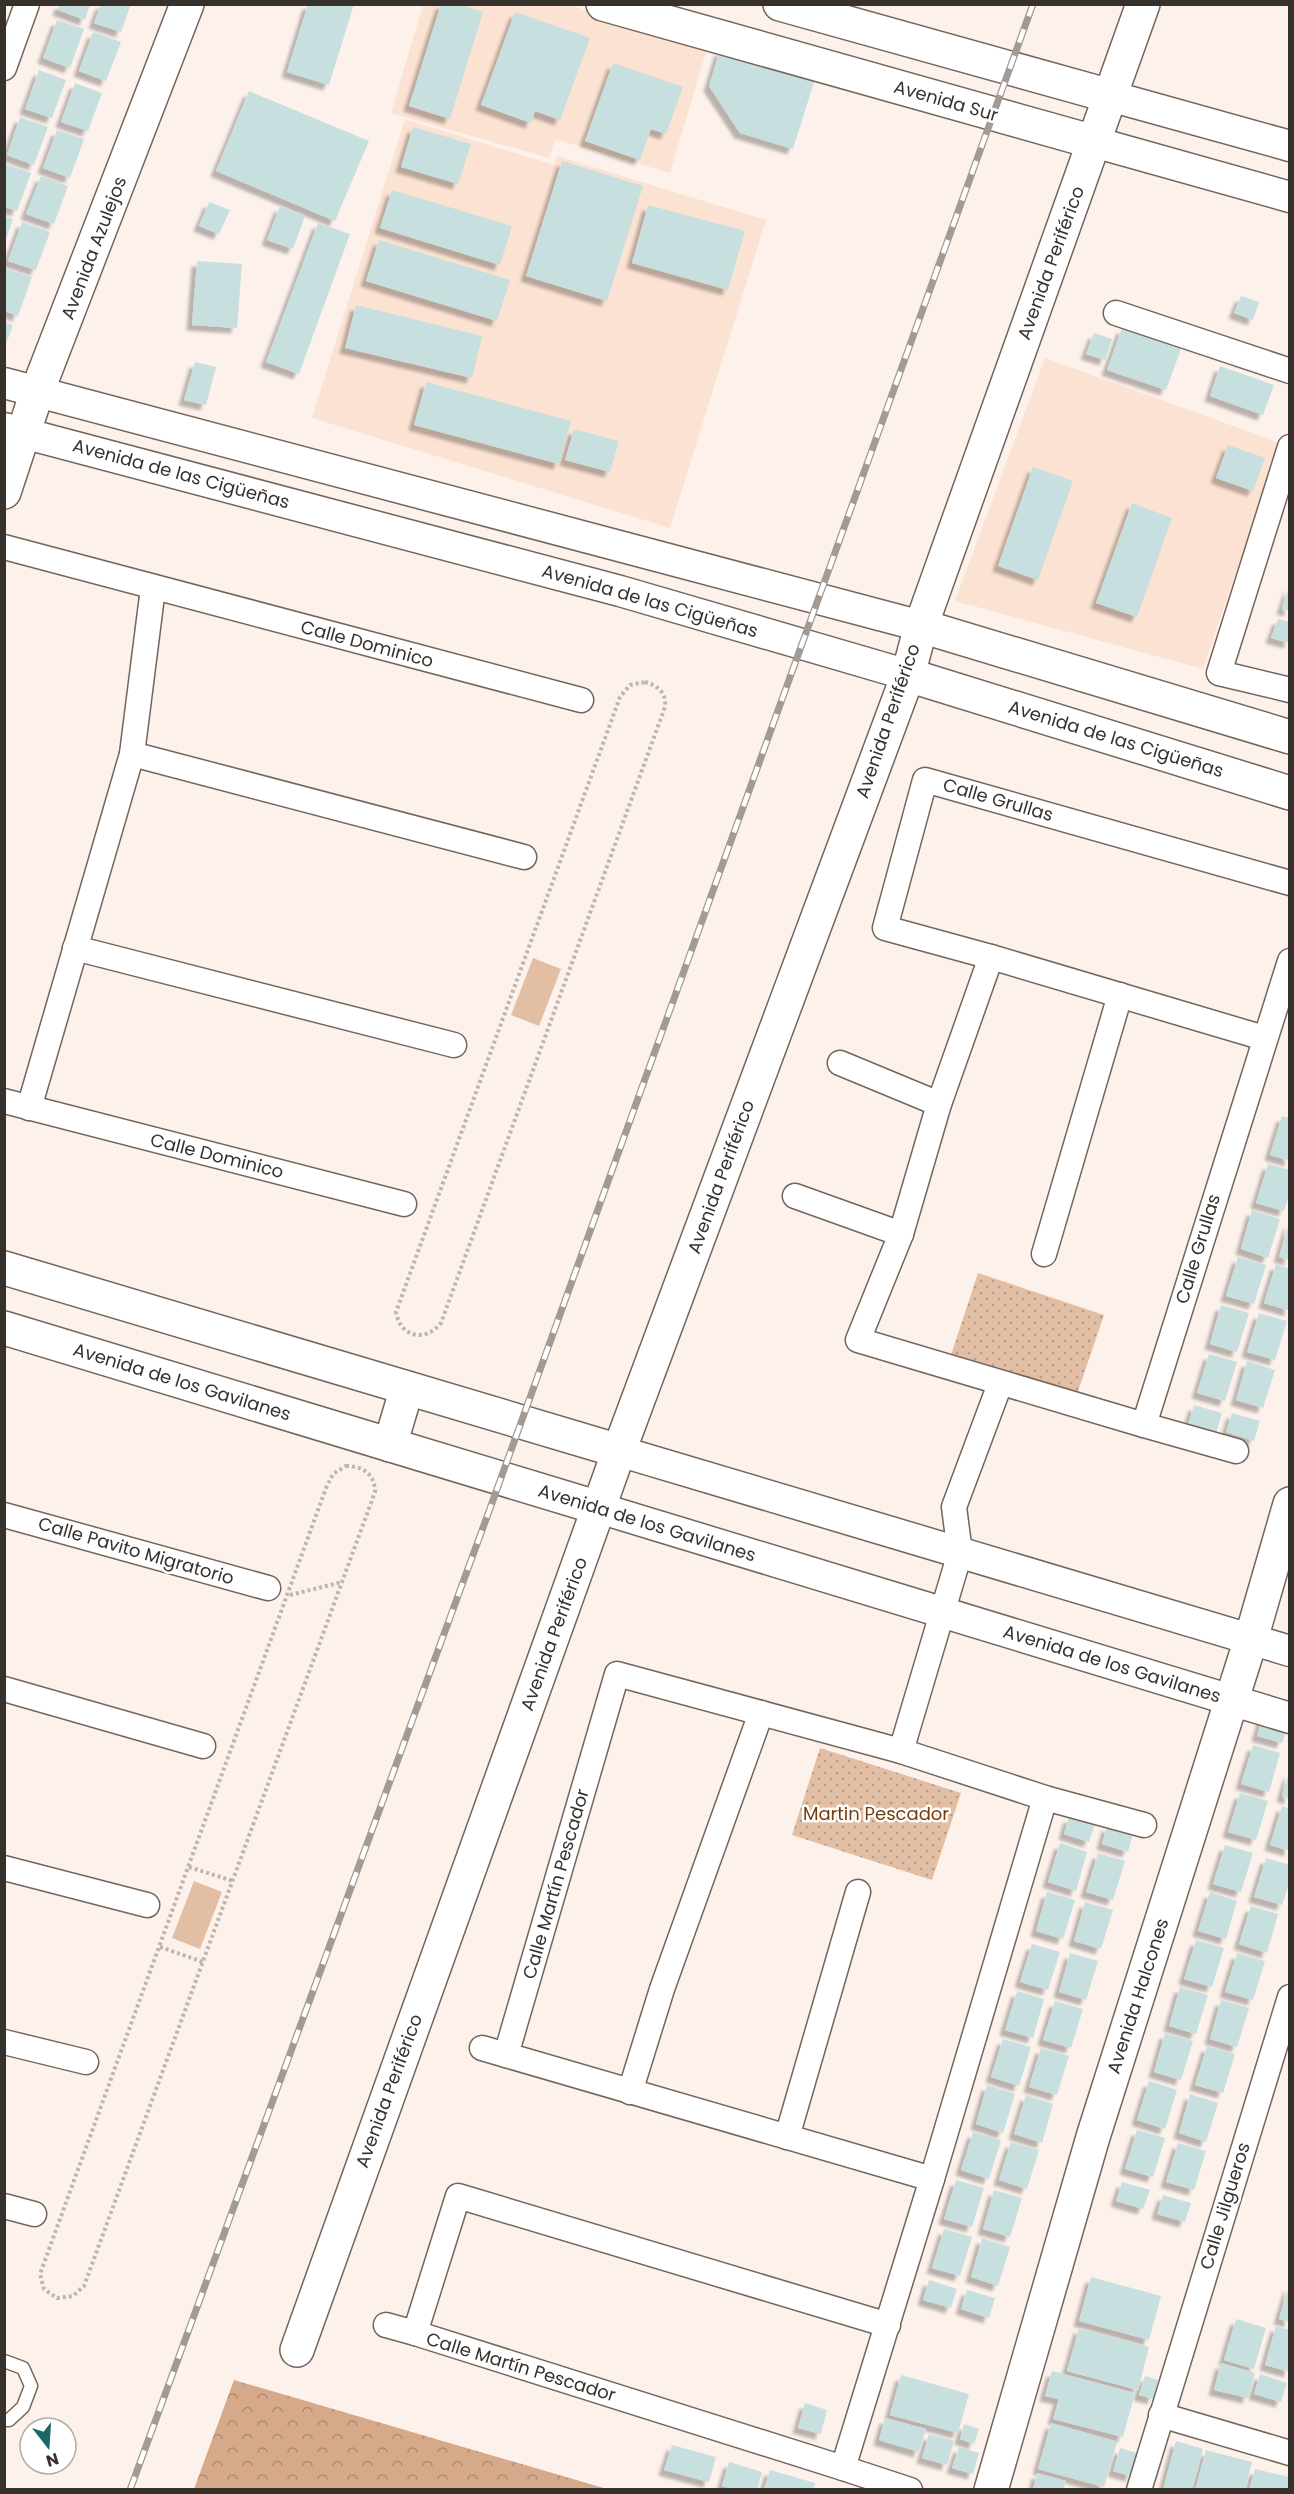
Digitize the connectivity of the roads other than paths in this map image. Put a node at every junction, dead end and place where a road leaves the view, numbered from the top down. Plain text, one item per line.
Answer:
1 (27, 4) edge
2 (187, 4) edge
3 (603, 4) edge
4 (780, 4) edge
5 (1143, 4) edge
6 (824, 16) junction
7 (809, 62) junction
8 (4, 68) edge
9 (1110, 96) junction
10 (1094, 142) junction
11 (1290, 146) edge
12 (1290, 197) edge
13 (1116, 313) dead end
14 (1290, 371) edge
15 (4, 383) edge
16 (37, 392) junction
17 (13, 430) edge
18 (1290, 447) edge
19 (4, 492) edge
20 (4, 547) edge
21 (153, 588) junction
22 (921, 626) junction
23 (908, 675) junction
24 (1290, 690) edge
25 (581, 700) dead end
26 (1290, 737) edge
27 (132, 754) junction
28 (1290, 793) edge
29 (524, 857) dead end
30 (1290, 883) edge
31 (75, 948) junction
32 (991, 957) junction
33 (1290, 961) edge
34 (1120, 995) junction
35 (1263, 1038) junction
36 (454, 1045) dead end
37 (840, 1063) dead end
38 (4, 1101) edge
39 (939, 1104) junction
40 (29, 1108) junction
41 (795, 1196) dead end
42 (404, 1204) dead end
43 (902, 1234) junction
44 (1044, 1254) dead end
45 (4, 1268) edge
46 (4, 1328) edge
47 (1000, 1384) junction
48 (407, 1388) junction
49 (1144, 1425) junction
50 (390, 1445) junction
51 (619, 1451) junction
52 (1236, 1451) dead end
53 (1290, 1504) edge
54 (599, 1508) junction
55 (4, 1515) edge
56 (960, 1553) junction
57 (278, 1592) road end
58 (941, 1613) junction
59 (1251, 1640) junction
60 (1290, 1651) edge
61 (4, 1689) edge
62 (1232, 1700) junction
63 (760, 1713) junction
64 (1290, 1718) edge
65 (203, 1746) dead end
66 (901, 1751) junction
67 (1045, 1798) junction
68 (1144, 1825) dead end
69 (4, 1868) edge
70 (858, 1892) dead end
71 (147, 1905) dead end
72 (1290, 1997) edge
73 (4, 2042) edge
74 (482, 2048) dead end
75 (506, 2055) junction
76 (86, 2062) dead end
77 (630, 2092) junction
78 (787, 2137) junction
79 (932, 2179) junction
80 (4, 2206) edge
81 (34, 2214) dead end
82 (386, 2325) dead end
83 (888, 2325) junction
84 (415, 2333) junction
85 (297, 2349) dead end
86 (4, 2361) edge
87 (1161, 2415) junction
88 (4, 2420) edge
89 (1290, 2453) edge
90 (843, 2468) junction
91 (910, 2490) edge
92 (991, 2490) edge
93 (1139, 2490) edge

1 - 8 street
2 - 16 main road, Avenida Azulejos
3 - 7 main road, Avenida Sur
4 - 6 main road
5 - 9 main road, Avenida Periférico
6 - 7 main road
6 - 9 main road
7 - 10 main road, Avenida Sur
9 - 10 main road, Avenida Periférico
9 - 11 street
10 - 12 street, Avenida Sur
10 - 22 main road, Avenida Periférico
13 - 14 street
15 - 16 street
16 - 17 main road, Avenida Azulejos
16 - 22 street
17 - 19 main road, Avenida Azulejos
17 - 23 street, Avenida de las Cigüeñas
18 - 24 street
20 - 21 street, Calle Dominico
21 - 25 street, Calle Dominico
21 - 27 street
22 - 23 main road, Avenida Periférico
22 - 26 main road
23 - 28 main road, Avenida de las Cigüeñas
23 - 51 main road, Avenida Periférico
27 - 29 street
27 - 31 street
30 - 32 street, Calle Grullas
31 - 36 street
31 - 40 street
32 - 34 street, Calle Grullas
32 - 39 street
33 - 35 street, Calle Grullas
34 - 35 street, Calle Grullas
34 - 44 street
35 - 49 street, Calle Grullas
37 - 39 street
38 - 40 street, Calle Dominico
39 - 43 street
40 - 42 street, Calle Dominico
41 - 43 street
43 - 47 street
45 - 48 main road
46 - 50 main road, Avenida de los Gavilanes
47 - 49 street
47 - 56 street
48 - 50 main road
48 - 51 main road
49 - 52 street
50 - 54 main road, Avenida de los Gavilanes
51 - 54 main road, Avenida Periférico
51 - 56 street
53 - 59 main road, Avenida Halcones
54 - 58 street, Avenida de los Gavilanes
54 - 85 main road, Avenida Periférico
55 - 57 street, Calle Pavito Migratorio
56 - 58 street
56 - 59 street
58 - 62 street, Avenida de los Gavilanes
58 - 66 street
59 - 60 street
59 - 62 main road, Avenida Halcones
61 - 65 street
62 - 64 street, Avenida de los Gavilanes
62 - 92 main road, Avenida Halcones
63 - 66 street, Calle Martín Pescador
63 - 75 street, Calle Martín Pescador
63 - 77 street
66 - 67 street, Calle Martín Pescador
67 - 68 street, Calle Martín Pescador
67 - 79 street
69 - 71 street
70 - 78 street
72 - 87 street, Calle Jilgueros
73 - 76 street
74 - 75 street
75 - 77 street
77 - 78 street
78 - 79 street
79 - 83 street
80 - 81 street
82 - 84 street
83 - 84 street, Calle Martín Pescador
83 - 90 street
84 - 90 street, Calle Martín Pescador
86 - 88 lane
87 - 89 street
87 - 93 street, Calle Jilgueros
90 - 91 street, Calle Martín Pescador

